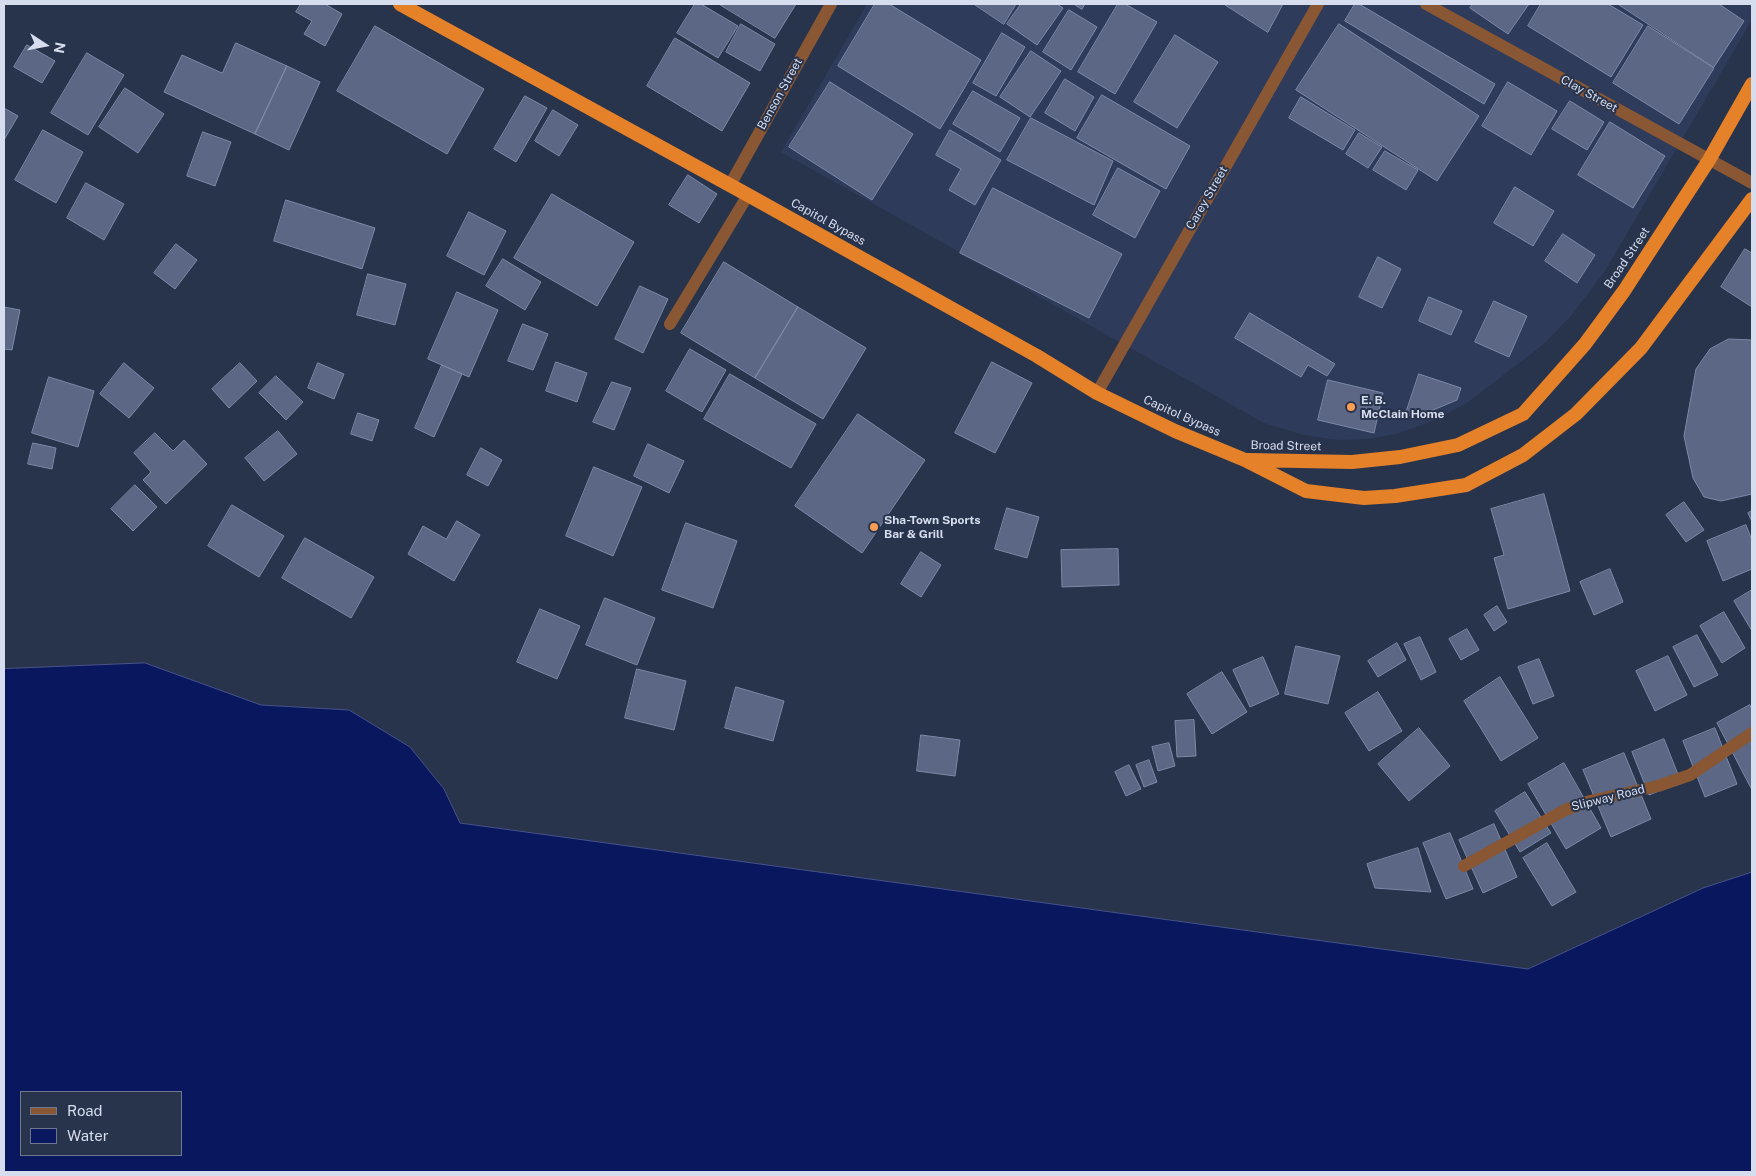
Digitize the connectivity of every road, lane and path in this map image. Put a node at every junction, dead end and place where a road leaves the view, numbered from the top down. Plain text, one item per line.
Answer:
1 (400, 4) edge
2 (831, 4) edge
3 (1318, 4) edge
4 (1426, 4) edge
5 (1752, 84) edge
6 (1709, 160) junction
7 (1752, 183) edge
8 (730, 185) junction
9 (748, 195) junction
10 (1752, 199) edge
11 (670, 324) dead end
12 (1097, 393) junction
13 (1245, 460) junction
14 (1752, 733) edge
15 (1464, 866) dead end

1 - 8 highway, Capitol Bypass
2 - 8 street, Benson Street
3 - 12 street, Carey Street
4 - 6 street, Clay Street
5 - 6 highway, Broad Street
6 - 7 street, Clay Street
6 - 13 highway, Broad Street
8 - 9 highway, Capitol Bypass
9 - 11 street
9 - 12 highway, Capitol Bypass
10 - 13 highway, Broad Street
12 - 13 highway, Capitol Bypass
14 - 15 street, Slipway Road

